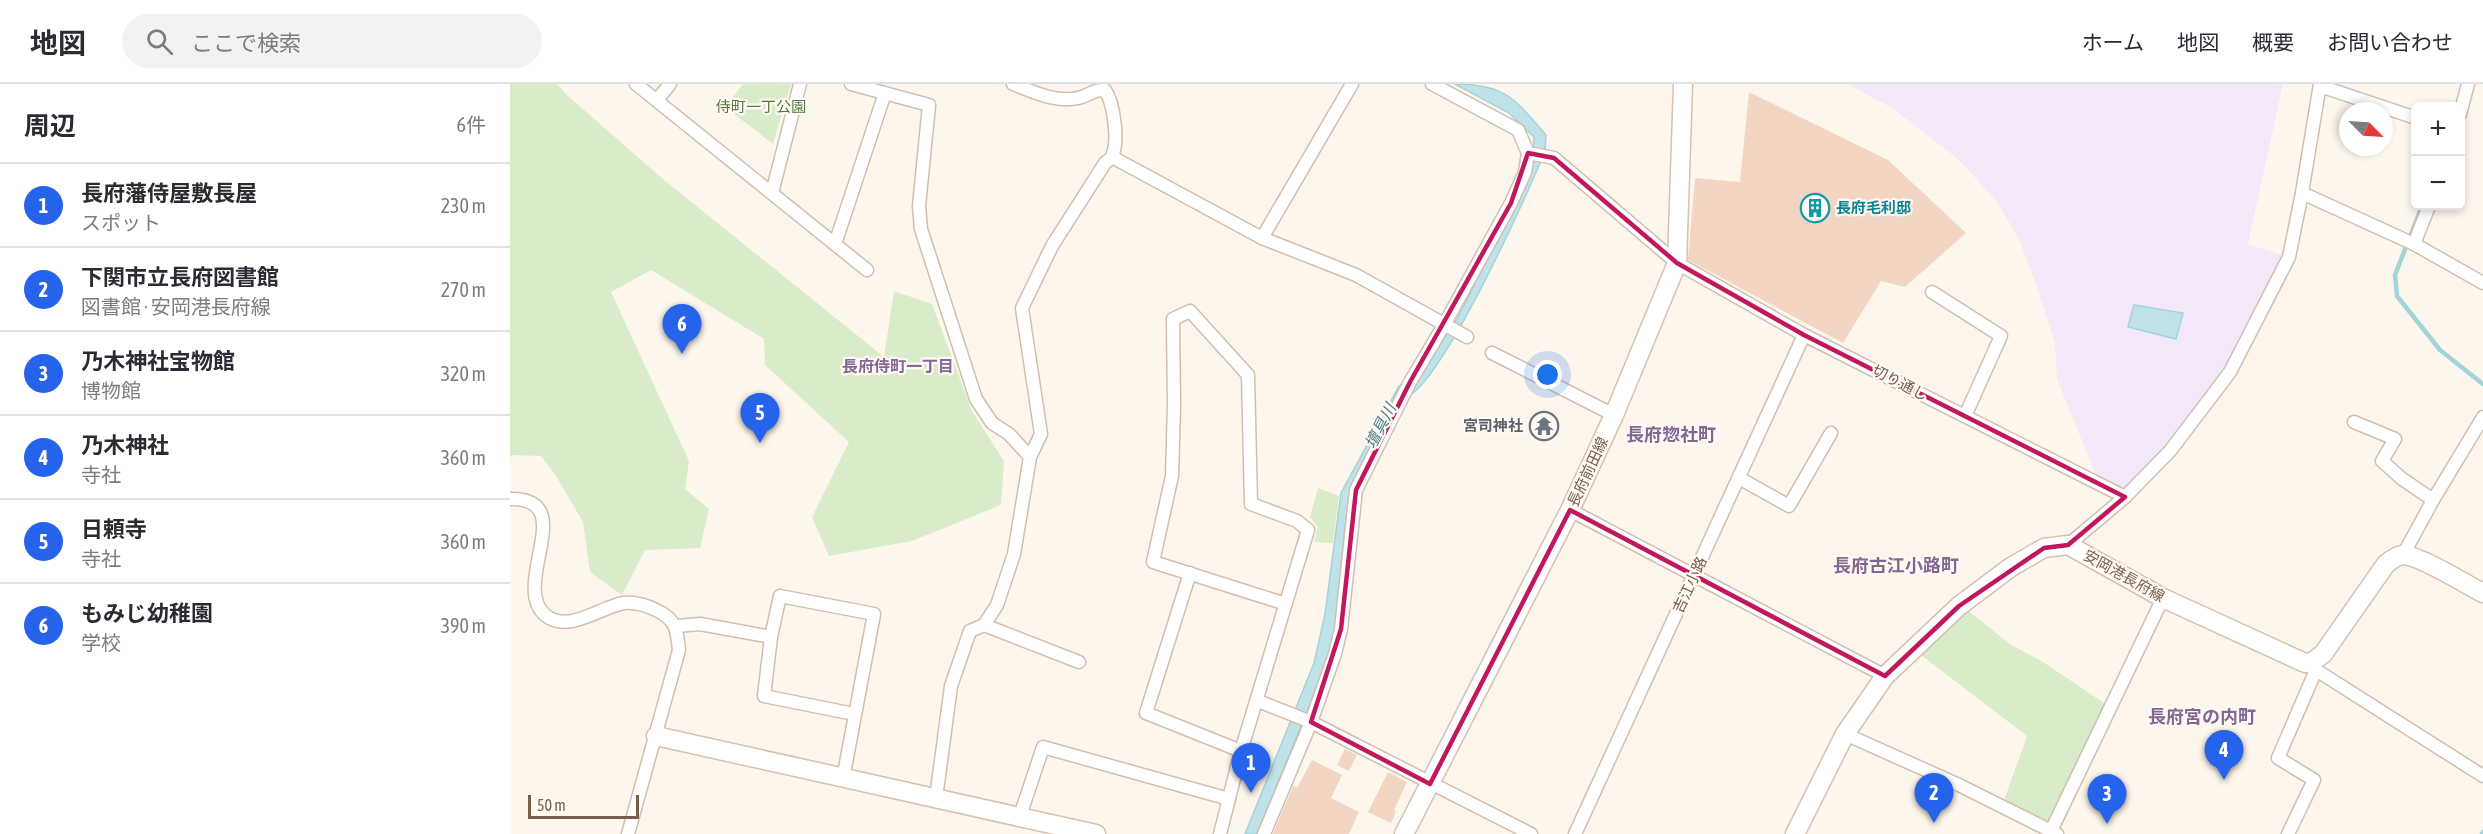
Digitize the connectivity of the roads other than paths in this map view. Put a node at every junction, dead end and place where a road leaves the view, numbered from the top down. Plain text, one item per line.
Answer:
1 (636, 84) edge
2 (670, 84) edge
3 (800, 84) edge
4 (851, 84) edge
5 (1012, 84) edge
6 (1352, 84) edge
7 (1432, 84) edge
8 (1683, 84) edge
9 (2468, 84) edge
10 (2320, 85) edge
11 (885, 93) junction
12 (657, 100) junction
13 (2463, 102) edge
14 (2411, 117) edge
15 (1528, 153) junction
16 (1112, 157) junction
17 (772, 193) junction
18 (2302, 193) junction
19 (2427, 210) edge
20 (1262, 238) junction
21 (835, 244) junction
22 (2414, 244) junction
23 (1677, 263) junction
24 (867, 270) dead end
25 (2483, 283) edge
26 (1932, 292) dead end
27 (1455, 331) junction
28 (1804, 335) junction
29 (1492, 353) dead end
30 (1614, 415) junction
31 (1965, 416) junction
32 (2483, 417) edge
33 (2354, 422) dead end
34 (1831, 434) dead end
35 (2479, 435) edge
36 (1030, 457) junction
37 (1739, 478) junction
38 (2125, 497) junction
39 (510, 499) edge
40 (2433, 500) junction
41 (1570, 510) junction
42 (2068, 545) junction
43 (2403, 555) junction
44 (1190, 573) junction
45 (1694, 576) junction
46 (2483, 593) edge
47 (2163, 598) junction
48 (1286, 604) junction
49 (984, 625) junction
50 (676, 626) junction
51 (771, 637) junction
52 (1079, 662) dead end
53 (2314, 666) junction
54 (1885, 676) junction
55 (1257, 701) junction
56 (854, 714) junction
57 (1309, 721) junction
58 (1845, 734) junction
59 (656, 736) junction
60 (1241, 751) junction
61 (2483, 776) edge
62 (843, 779) junction
63 (1430, 784) junction
64 (936, 798) junction
65 (1229, 800) junction
66 (1020, 816) junction
67 (2054, 833) edge
68 (628, 834) edge
69 (1096, 834) edge
70 (1220, 834) edge
71 (1264, 834) edge
72 (1404, 834) edge
73 (1531, 834) edge
74 (1575, 834) edge
75 (1795, 834) edge
76 (2288, 834) edge

1 - 12 street
2 - 12 street
3 - 17 street
4 - 11 street
5 - 16 street
6 - 20 street
7 - 15 street
8 - 23 main road, 長府前田線
9 - 13 street
10 - 14 street
10 - 18 street
11 - 21 street
11 - 36 street
12 - 17 street
15 - 23 street, 切り通し
15 - 27 street
16 - 20 street
16 - 36 street
17 - 21 street
18 - 22 street
18 - 38 street
19 - 22 street
20 - 27 street
21 - 24 street
22 - 25 street
23 - 28 street, 切り通し
23 - 30 main road, 長府前田線
26 - 31 street
27 - 57 street
28 - 31 street, 切り通し
28 - 37 street, 吉江小路
29 - 30 street
30 - 41 main road, 長府前田線
31 - 38 street, 切り通し
32 - 35 street
33 - 40 street
34 - 37 street
35 - 40 street
36 - 49 street
37 - 45 street, 吉江小路
38 - 42 street
39 - 50 street
40 - 43 street
41 - 45 street
41 - 63 main road, 長府前田線
42 - 47 main road, 安岡港長府線
42 - 54 main road, 安岡港長府線
43 - 46 main road
43 - 53 main road
44 - 48 street
44 - 48 street
44 - 60 street
45 - 54 street
45 - 74 street, 吉江小路
47 - 53 main road, 安岡港長府線
47 - 67 street
48 - 55 street
49 - 52 street
49 - 64 street
50 - 51 street
50 - 59 street
51 - 56 street
51 - 56 street
53 - 61 street
53 - 76 street
54 - 58 main road, 安岡港長府線
55 - 57 street
55 - 60 street
56 - 62 street
57 - 63 street
57 - 71 street
58 - 67 street
58 - 75 main road, 安岡港長府線
59 - 62 main road
59 - 68 street
60 - 65 street
62 - 64 main road
63 - 72 main road, 長府前田線
63 - 73 street
64 - 66 main road
65 - 66 street
65 - 70 street
66 - 69 main road

